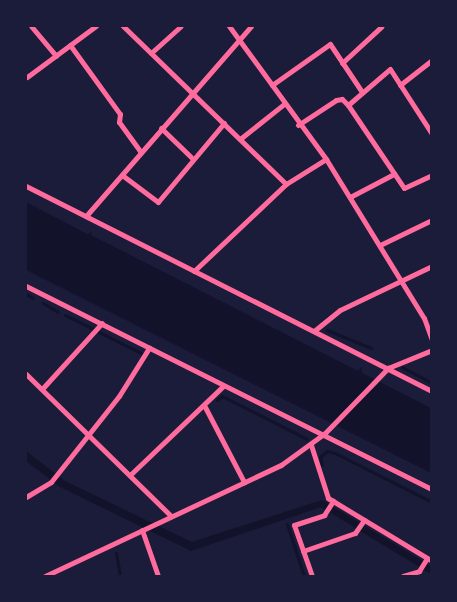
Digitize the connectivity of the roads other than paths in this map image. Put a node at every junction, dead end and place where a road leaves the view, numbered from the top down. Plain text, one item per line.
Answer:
1 (31, 26) edge
2 (96, 26) edge
3 (123, 26) edge
4 (181, 26) edge
5 (229, 26) edge
6 (251, 26) edge
7 (382, 26) edge
8 (240, 37) junction
9 (70, 45) junction
10 (151, 54) junction
11 (56, 56) junction
12 (432, 60) edge
13 (342, 63) junction
14 (27, 77) edge
15 (272, 85) junction
16 (400, 85) junction
17 (362, 92) junction
18 (191, 93) junction
19 (284, 104) junction
20 (348, 105) junction
21 (224, 123) junction
22 (298, 125) junction
23 (161, 128) junction
24 (432, 134) edge
25 (240, 139) junction
26 (141, 152) junction
27 (191, 157) junction
28 (326, 159) junction
29 (394, 174) junction
30 (122, 175) junction
31 (432, 175) edge
32 (286, 184) junction
33 (26, 186) edge
34 (350, 197) junction
35 (86, 216) junction
36 (432, 220) edge
37 (380, 245) junction
38 (432, 267) edge
39 (194, 271) junction
40 (402, 281) junction
41 (26, 286) edge
42 (102, 323) junction
43 (314, 331) junction
44 (432, 340) edge
45 (149, 348) junction
46 (432, 350) edge
47 (388, 368) junction
48 (26, 374) edge
49 (223, 386) junction
50 (42, 389) junction
51 (432, 392) edge
52 (205, 407) junction
53 (88, 435) junction
54 (323, 435) junction
55 (311, 445) junction
56 (130, 475) junction
57 (244, 482) junction
58 (432, 489) edge
59 (26, 497) edge
60 (332, 502) junction
61 (171, 516) junction
62 (363, 521) junction
63 (143, 529) junction
64 (303, 551) junction
65 (428, 560) edge
66 (56, 572) junction
67 (45, 576) edge
68 (51, 576) edge
69 (158, 576) edge
70 (312, 576) edge
71 (403, 576) edge

1 - 11 street
2 - 9 street
3 - 10 street
4 - 10 street
5 - 8 street
6 - 8 street
7 - 13 street
8 - 15 street
8 - 18 street
9 - 11 street
9 - 26 street
10 - 18 street
11 - 14 street
12 - 16 street
13 - 15 street
13 - 17 street
15 - 19 street
16 - 17 street
16 - 24 street
17 - 20 street
18 - 21 street
18 - 23 street
19 - 22 street
19 - 25 street
20 - 22 street
20 - 29 street
21 - 25 street
21 - 27 street
22 - 28 street
23 - 26 street
23 - 27 street
25 - 32 street
26 - 30 street
27 - 30 street
28 - 32 street
28 - 34 street
29 - 31 street
29 - 34 street
30 - 35 street
32 - 39 street
33 - 35 street
34 - 37 street
35 - 39 street
36 - 37 street
37 - 40 street
38 - 40 street
39 - 43 street
40 - 43 street
40 - 44 street
41 - 42 street
42 - 45 street
42 - 50 street
43 - 47 street
45 - 49 street
45 - 53 street
46 - 47 street
47 - 51 street
47 - 54 street
48 - 50 street
49 - 52 street
49 - 54 street
50 - 53 street
52 - 56 street
52 - 57 street
53 - 56 street
53 - 59 street
54 - 55 street
54 - 58 street
55 - 57 street
55 - 60 street
56 - 61 street
57 - 61 street
60 - 62 street
60 - 64 street
61 - 63 street
62 - 64 street
62 - 65 street
63 - 66 street
63 - 69 street
64 - 70 street
65 - 71 street
66 - 67 street
66 - 68 street

